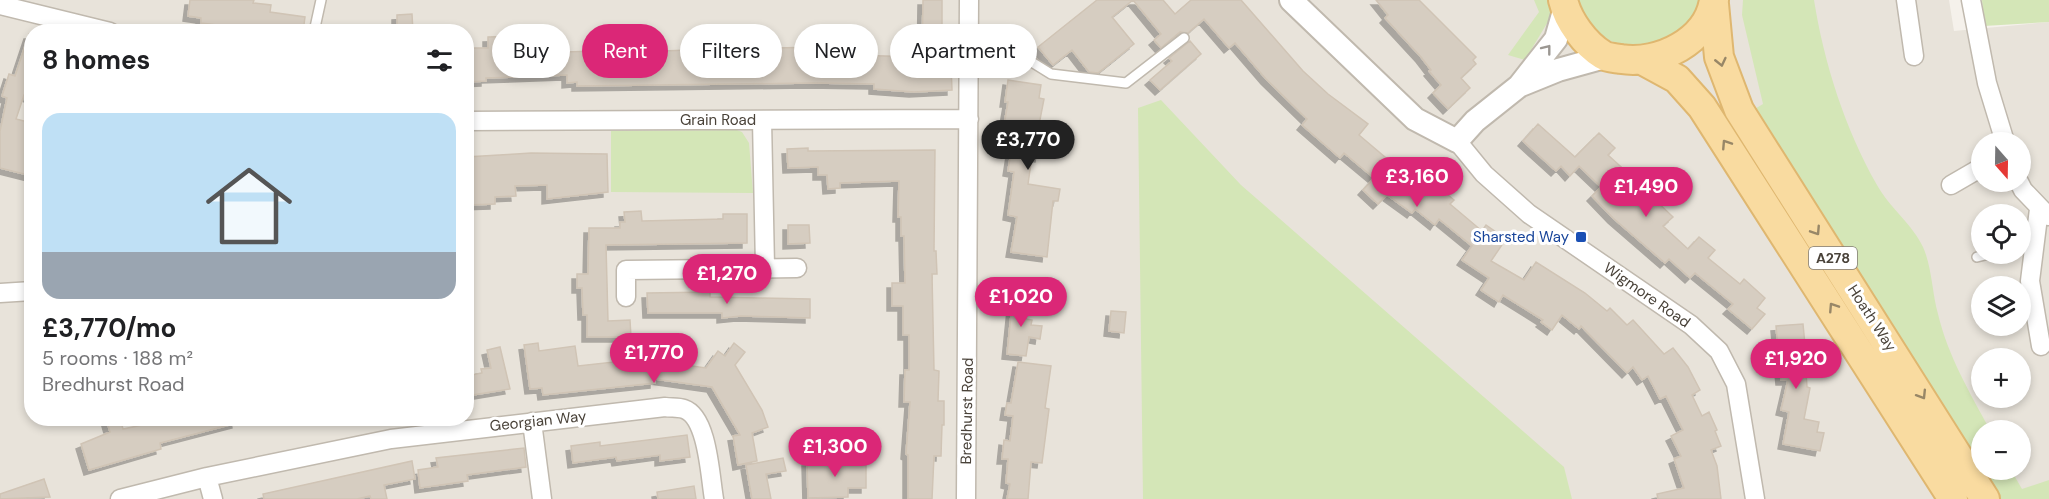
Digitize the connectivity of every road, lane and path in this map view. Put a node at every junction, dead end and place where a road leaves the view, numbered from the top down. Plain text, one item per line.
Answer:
1 (321, 0) edge
2 (969, 0) edge
3 (1291, 0) edge
4 (1906, 0) edge
5 (1971, 0) edge
6 (1714, 2) edge
7 (1564, 4) edge
8 (0, 5) edge
9 (77, 24) edge
10 (316, 24) edge
11 (969, 24) edge
12 (1184, 38) dead end
13 (1914, 56) dead end
14 (1605, 57) junction
15 (1642, 60) junction
16 (1037, 66) edge
17 (969, 78) edge
18 (1519, 86) junction
19 (969, 119) junction
20 (474, 120) edge
21 (762, 120) junction
22 (2002, 132) edge
23 (1456, 141) junction
24 (1971, 173) edge
25 (1951, 185) dead end
26 (2024, 192) edge
27 (2042, 217) edge
28 (765, 267) junction
29 (797, 268) dead end
30 (24, 292) edge
31 (0, 293) edge
32 (626, 297) dead end
33 (2041, 346) dead end
34 (532, 422) junction
35 (207, 477) junction
36 (120, 499) edge
37 (213, 499) edge
38 (542, 499) edge
39 (714, 499) edge
40 (966, 499) edge
41 (1755, 499) edge
42 (1953, 499) edge
43 (1986, 499) edge

1 - 10 lane
2 - 11 street, Bredhurst Road
3 - 23 street, Wigmore Road
4 - 13 street
5 - 22 street
6 - 15 main road
6 -> 43 main road, Hoath Way / A278
7 - 14 main road
18 -> 7 street
8 - 9 street
12 - 16 lane
14 - 15 main road
14 - 18 street
42 -> 15 main road, Hoath Way / A278
17 - 19 street, Bredhurst Road
18 - 23 street
19 - 21 street, Grain Road
19 - 40 street, Bredhurst Road
20 - 21 street, Grain Road
21 - 28 street
23 - 41 street, Wigmore Road
24 - 25 street
26 - 27 street
27 - 33 street
28 - 29 street
28 - 32 street
30 - 31 street
34 - 35 street, Georgian Way
34 - 38 street
34 - 39 street, Georgian Way
35 - 36 street, Georgian Way
35 - 37 street

